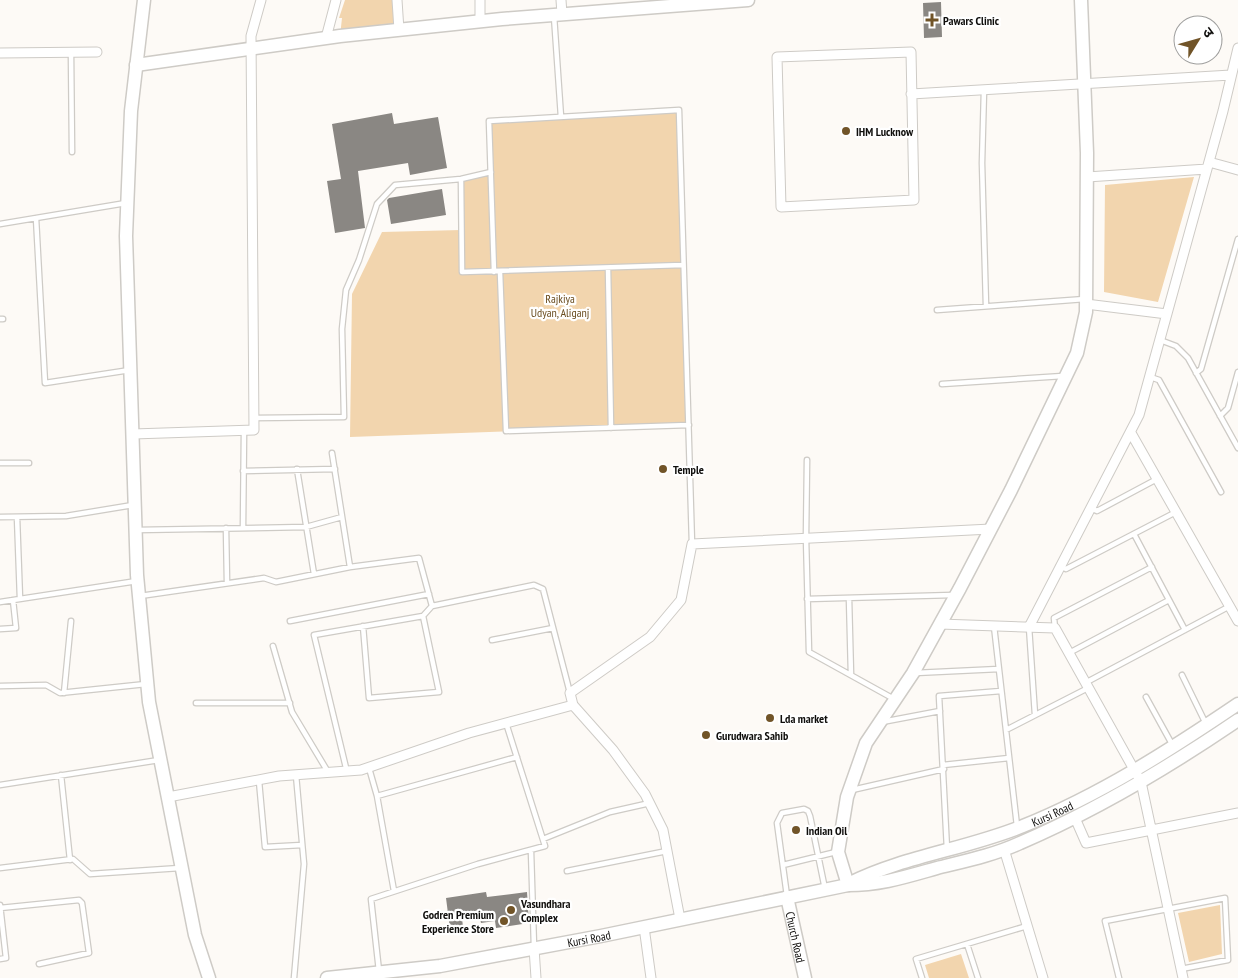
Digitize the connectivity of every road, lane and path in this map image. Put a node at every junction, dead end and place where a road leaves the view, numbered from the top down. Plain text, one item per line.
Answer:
1 (144, 0) edge
2 (261, 0) edge
3 (336, 0) edge
4 (397, 0) edge
5 (480, 0) edge
6 (561, 0) edge
7 (748, 0) edge
8 (1081, 0) edge
9 (716, 1) edge
10 (647, 4) edge
11 (558, 15) junction
12 (480, 21) junction
13 (398, 30) junction
14 (326, 38) junction
15 (1238, 48) edge
16 (252, 49) junction
17 (71, 52) junction
18 (97, 52) dead end
19 (0, 53) edge
20 (136, 65) junction
21 (1231, 75) junction
22 (1085, 85) junction
23 (984, 90) junction
24 (911, 94) junction
25 (561, 117) junction
26 (72, 152) dead end
27 (1208, 166) junction
28 (1238, 170) edge
29 (491, 172) junction
30 (1087, 177) junction
31 (460, 179) junction
32 (128, 203) junction
33 (36, 218) junction
34 (0, 224) edge
35 (1238, 239) edge
36 (683, 265) junction
37 (608, 268) junction
38 (494, 272) junction
39 (500, 272) junction
40 (1086, 301) junction
41 (986, 306) junction
42 (937, 310) dead end
43 (1167, 314) junction
44 (1160, 340) junction
45 (132, 369) junction
46 (1238, 372) edge
47 (1196, 373) junction
48 (1066, 376) junction
49 (1150, 377) junction
50 (942, 384) dead end
51 (1220, 416) junction
52 (254, 418) junction
53 (689, 425) junction
54 (611, 428) junction
55 (244, 431) junction
56 (1131, 433) junction
57 (133, 434) junction
58 (1238, 448) edge
59 (332, 453) dead end
60 (807, 460) dead end
61 (0, 463) edge
62 (29, 463) dead end
63 (297, 469) junction
64 (334, 469) junction
65 (243, 471) junction
66 (1157, 479) junction
67 (1221, 492) dead end
68 (135, 504) junction
69 (1089, 508) junction
70 (1176, 512) junction
71 (0, 516) edge
72 (17, 517) junction
73 (342, 517) junction
74 (306, 527) junction
75 (226, 528) junction
76 (243, 528) junction
77 (990, 529) junction
78 (136, 530) junction
79 (1134, 534) junction
80 (806, 538) junction
81 (692, 544) junction
82 (1059, 566) junction
83 (350, 567) junction
84 (1152, 567) junction
85 (314, 574) junction
86 (137, 581) junction
87 (227, 583) junction
88 (429, 594) junction
89 (957, 594) junction
90 (139, 596) junction
91 (849, 598) junction
92 (20, 599) junction
93 (807, 599) junction
94 (13, 600) junction
95 (1169, 600) junction
96 (0, 602) edge
97 (432, 606) junction
98 (1230, 606) junction
99 (423, 616) junction
100 (71, 621) dead end
101 (290, 621) dead end
102 (1238, 621) edge
103 (940, 624) junction
104 (363, 626) junction
105 (994, 626) junction
106 (1029, 627) junction
107 (553, 628) junction
108 (1055, 628) junction
109 (0, 629) edge
110 (1185, 630) junction
111 (492, 640) dead end
112 (273, 646) dead end
113 (1069, 653) junction
114 (999, 668) junction
115 (913, 673) junction
116 (851, 675) junction
117 (1182, 675) dead end
118 (147, 683) junction
119 (1087, 685) junction
120 (0, 686) edge
121 (1001, 692) junction
122 (64, 693) junction
123 (570, 693) junction
124 (1146, 697) dead end
125 (895, 700) junction
126 (196, 703) dead end
127 (290, 703) junction
128 (1238, 704) edge
129 (573, 705) junction
130 (940, 712) junction
131 (1035, 715) junction
132 (1238, 720) edge
133 (506, 723) junction
134 (880, 723) junction
135 (1206, 725) junction
136 (1006, 730) junction
137 (1174, 747) junction
138 (517, 757) junction
139 (1009, 758) junction
140 (160, 760) junction
141 (944, 767) junction
142 (369, 768) junction
143 (1134, 771) junction
144 (347, 772) junction
145 (329, 773) junction
146 (61, 775) junction
147 (296, 775) junction
148 (258, 780) junction
149 (1141, 782) junction
150 (0, 785) edge
151 (849, 791) junction
152 (377, 796) junction
153 (168, 797) junction
154 (650, 803) junction
155 (1238, 814) edge
156 (1075, 818) junction
157 (1017, 829) junction
158 (1151, 830) junction
159 (543, 839) junction
160 (302, 845) junction
161 (1004, 849) junction
162 (531, 851) junction
163 (667, 851) junction
164 (948, 851) junction
165 (838, 852) junction
166 (818, 856) junction
167 (70, 860) junction
168 (783, 865) junction
169 (0, 868) edge
170 (182, 868) junction
171 (567, 871) dead end
172 (848, 884) junction
173 (825, 889) junction
174 (394, 891) junction
175 (787, 897) junction
176 (0, 907) edge
177 (1168, 909) junction
178 (680, 919) junction
179 (1027, 926) junction
180 (644, 927) junction
181 (967, 944) junction
182 (534, 948) junction
183 (0, 959) edge
184 (39, 964) dead end
185 (1182, 973) edge
186 (382, 974) edge
187 (208, 978) edge
188 (294, 978) edge
189 (327, 978) edge
190 (536, 978) edge
191 (651, 978) edge
192 (805, 978) edge
193 (922, 978) edge
194 (978, 978) edge
195 (1042, 978) edge
196 (1119, 978) edge

1 - 20 street
2 - 16 street
3 - 14 street
4 - 13 street
5 - 12 street
6 - 11 street
7 - 9 street
8 - 22 street
9 - 10 street
10 - 11 street
11 - 12 street
11 - 25 lane
12 - 13 street
13 - 14 street
14 - 16 street
15 - 21 street
16 - 20 street
16 - 52 street
17 - 18 street
17 - 19 street
17 - 26 lane
20 - 32 street
21 - 22 street
21 - 27 street
22 - 23 street
22 - 30 street
23 - 24 street
23 - 41 lane
24 - 24 street
25 - 29 lane
25 - 36 lane
27 - 28 street
27 - 30 street
27 - 43 street
29 - 31 lane
29 - 38 lane
30 - 40 street
31 - 38 lane
31 - 52 lane
32 - 33 lane
32 - 45 street
33 - 34 lane
33 - 45 lane
35 - 47 lane
36 - 37 lane
36 - 53 lane
37 - 39 lane
37 - 54 lane
38 - 39 lane
39 - 54 lane
40 - 41 lane
40 - 43 street
40 - 48 street
41 - 42 lane
43 - 44 street
44 - 47 lane
44 - 49 street
45 - 57 street
46 - 51 lane
47 - 51 lane
48 - 50 lane
48 - 77 street
49 - 56 street
49 - 67 lane
51 - 58 lane
52 - 55 street
53 - 54 lane
53 - 81 lane
55 - 57 street
55 - 65 lane
56 - 66 street
56 - 69 street
57 - 68 street
59 - 64 lane
60 - 80 lane
61 - 62 lane
63 - 64 lane
63 - 65 lane
63 - 74 lane
64 - 73 lane
65 - 76 lane
66 - 69 lane
66 - 70 street
68 - 72 lane
68 - 78 street
69 - 82 street
70 - 79 lane
70 - 98 street
71 - 72 lane
72 - 92 lane
73 - 74 lane
73 - 83 lane
74 - 76 lane
74 - 85 lane
75 - 76 lane
75 - 78 lane
75 - 87 lane
77 - 80 street
77 - 89 street
78 - 86 street
79 - 82 lane
79 - 84 lane
80 - 81 street
80 - 93 lane
81 - 123 street
82 - 106 street
83 - 85 lane
83 - 88 lane
84 - 95 lane
84 - 108 lane
85 - 87 lane
86 - 90 street
86 - 92 lane
87 - 90 lane
88 - 97 lane
88 - 101 lane
89 - 91 lane
89 - 103 street
90 - 118 street
91 - 93 lane
91 - 116 lane
92 - 94 lane
93 - 116 lane
94 - 96 lane
94 - 109 lane
95 - 110 lane
95 - 113 lane
97 - 99 lane
97 - 107 lane
98 - 102 street
98 - 110 lane
99 - 104 lane
99 - 104 lane
100 - 122 lane
103 - 105 street
103 - 115 street
104 - 144 lane
105 - 106 street
105 - 114 lane
106 - 108 street
106 - 131 lane
107 - 111 lane
107 - 123 lane
108 - 113 street
110 - 119 lane
112 - 127 lane
113 - 119 street
114 - 115 lane
114 - 121 lane
115 - 125 street
116 - 125 lane
117 - 135 lane
118 - 122 lane
118 - 140 street
119 - 131 lane
119 - 143 street
120 - 122 lane
121 - 130 lane
121 - 136 lane
123 - 129 street
124 - 137 lane
125 - 134 street
126 - 127 lane
127 - 145 lane
128 - 135 street, Kursi Road
129 - 133 street
129 - 154 street
130 - 134 lane
130 - 141 lane
131 - 136 lane
132 - 149 street, Kursi Road
133 - 138 lane
133 - 142 street
134 - 151 street
135 - 137 street, Kursi Road
136 - 139 lane
137 - 143 street, Kursi Road
138 - 152 lane
138 - 159 lane
139 - 141 lane
139 - 157 lane
140 - 146 lane
140 - 153 street
141 - 151 lane
141 - 164 lane
142 - 144 street
142 - 152 lane
143 - 149 street
143 - 157 street, Kursi Road
144 - 145 street
145 - 147 street
146 - 150 lane
146 - 167 lane
147 - 148 street
147 - 160 lane
148 - 153 street
148 - 160 lane
149 - 156 street, Kursi Road
149 - 158 street
151 - 165 street
152 - 174 lane
153 - 170 street
154 - 159 lane
154 - 163 street
155 - 158 street
156 - 158 street
156 - 161 street, Kursi Road
157 - 164 street, Kursi Road
158 - 177 street
159 - 162 lane
160 - 188 lane
161 - 172 street, Kursi Road
161 - 179 street
162 - 174 lane
162 - 182 lane
163 - 171 lane
163 - 178 street
164 - 172 street, Kursi Road
165 - 166 lane
165 - 172 street
166 - 168 lane
166 - 168 lane
166 - 173 lane
167 - 169 lane
167 - 170 lane
168 - 175 lane
170 - 187 street
172 - 173 street, Kursi Road
173 - 175 street, Kursi Road
174 - 186 lane
175 - 178 street, Kursi Road
175 - 192 street, Church Road
176 - 183 lane
176 - 184 lane
177 - 185 street
177 - 185 lane
177 - 196 lane
178 - 180 street, Kursi Road
179 - 181 lane
179 - 195 street
180 - 182 street, Kursi Road
180 - 191 street
181 - 193 lane
181 - 194 lane
182 - 186 street, Kursi Road
182 - 190 street
186 - 189 street, Kursi Road

